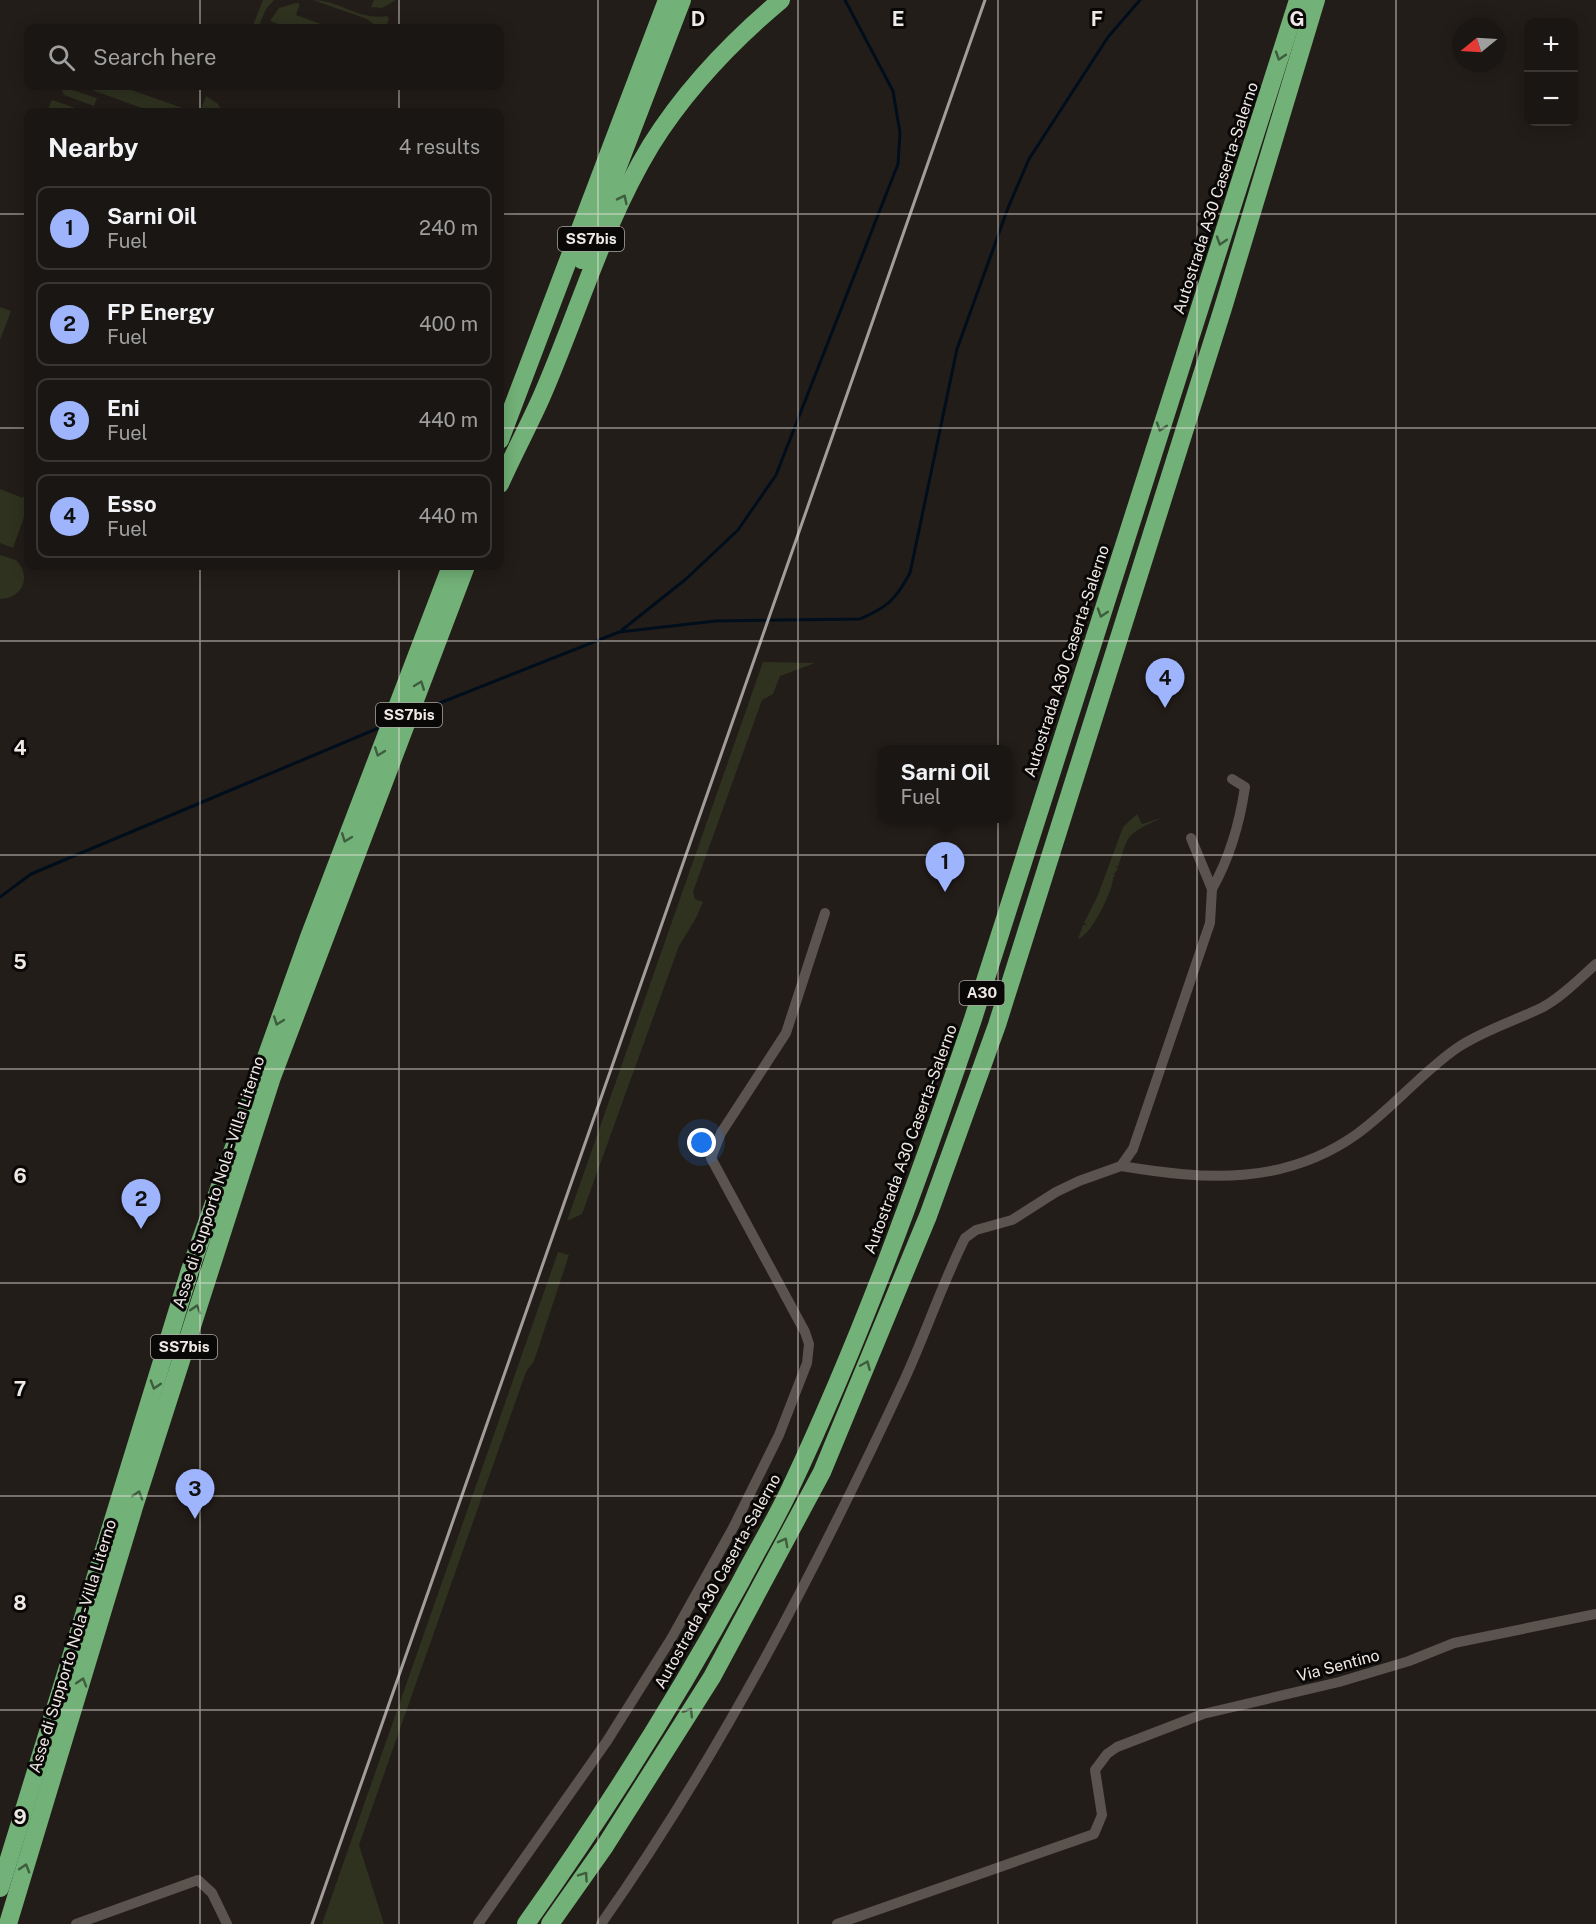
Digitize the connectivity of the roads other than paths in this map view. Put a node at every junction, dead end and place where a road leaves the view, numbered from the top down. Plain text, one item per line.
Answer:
1 (667, 0) edge
2 (682, 0) edge
3 (769, 0) edge
4 (781, 0) edge
5 (1298, 0) edge
6 (1316, 0) edge
7 (742, 33) junction
8 (504, 429) edge
9 (504, 467) edge
10 (504, 476) edge
11 (449, 570) edge
12 (464, 570) edge
13 (1232, 779) dead end
14 (376, 781) junction
15 (1191, 838) dead end
16 (1212, 889) junction
17 (825, 913) dead end
18 (1596, 964) edge
19 (1121, 1166) junction
20 (1596, 1614) edge
21 (0, 1888) edge
22 (8, 1924) edge
23 (76, 1924) edge
24 (227, 1924) edge
25 (477, 1924) edge
26 (526, 1924) edge
27 (550, 1924) edge
28 (601, 1924) edge
29 (837, 1924) edge

1 - 8 highway, SS7bis
2 - 9 highway, SS7bis
3 - 7 highway
4 - 7 highway
5 -> 26 highway, Autostrada A30 Caserta-Salerno / A30
27 -> 6 highway, A30
10 -> 7 highway
11 -> 14 highway, Asse di Supporto Nola - Villa Literno / SS7bis
14 -> 12 highway, Asse di Supporto Nola - Villa Literno / SS7bis
13 - 16 street
14 -> 21 highway, Asse di Supporto Nola - Villa Literno / SS7bis
22 -> 14 highway, Asse di Supporto Nola - Villa Literno / SS7bis
15 - 16 street
16 - 19 street
17 - 25 street
18 - 19 street
19 - 28 street
20 - 29 street, Via Sentino
23 - 24 street

